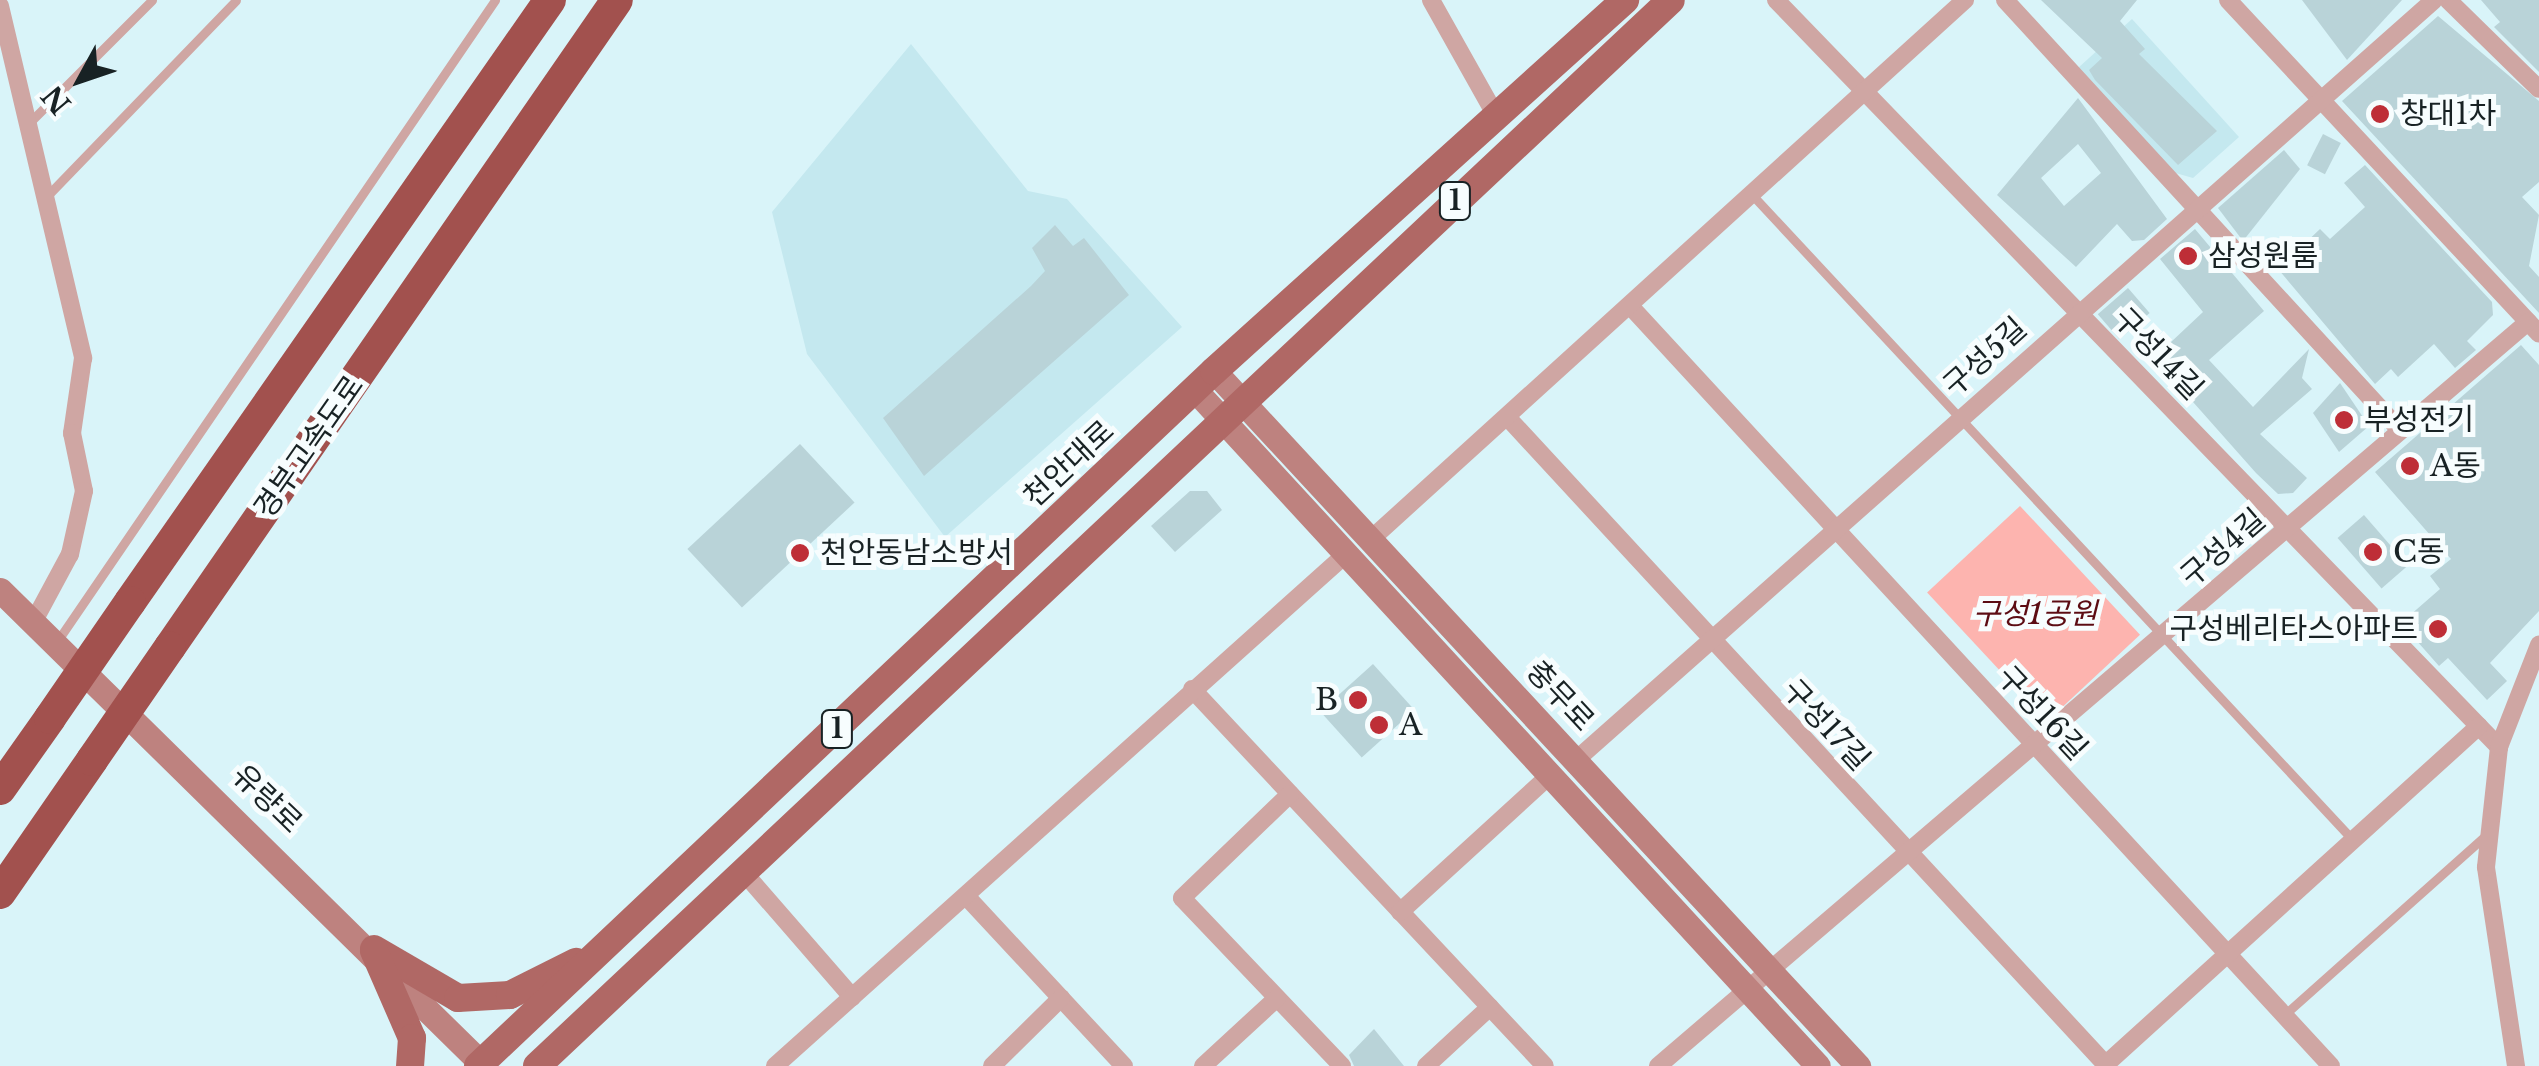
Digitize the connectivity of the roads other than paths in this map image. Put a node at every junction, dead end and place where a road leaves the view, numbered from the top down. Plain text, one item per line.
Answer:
1 (152, 0) edge
2 (236, 0) edge
3 (495, 0) edge
4 (550, 0) edge
5 (618, 0) edge
6 (1431, 0) edge
7 (1625, 0) edge
8 (1670, 0) edge
9 (1776, 0) edge
10 (1965, 0) edge
11 (2005, 0) edge
12 (2228, 0) edge
13 (2434, 0) edge
14 (2448, 0) edge
15 (0, 6) edge
16 (6, 60) edge
17 (2539, 89) edge
18 (1859, 90) junction
19 (2320, 99) junction
20 (1495, 114) junction
21 (29, 123) junction
22 (47, 196) junction
23 (1756, 199) junction
24 (2195, 208) junction
25 (1632, 308) junction
26 (2078, 311) junction
27 (2534, 328) edge
28 (1204, 380) junction
29 (1232, 412) junction
30 (1960, 416) junction
31 (1508, 418) junction
32 (2400, 430) junction
33 (1834, 529) junction
34 (2287, 529) junction
35 (1369, 541) junction
36 (1346, 554) junction
37 (0, 590) edge
38 (35, 618) junction
39 (2163, 638) junction
40 (1710, 639) junction
41 (58, 640) junction
42 (2539, 644) edge
43 (1192, 689) junction
44 (2479, 726) junction
45 (2035, 746) junction
46 (2499, 747) junction
47 (1576, 760) junction
48 (1550, 775) junction
49 (0, 789) edge
50 (1290, 794) junction
51 (2490, 831) junction
52 (2354, 840) junction
53 (1908, 854) junction
54 (746, 875) junction
55 (0, 893) edge
56 (966, 896) junction
57 (1400, 912) junction
58 (606, 947) junction
59 (374, 950) junction
60 (2228, 954) junction
61 (1771, 971) junction
62 (1748, 991) junction
63 (852, 998) junction
64 (1061, 998) junction
65 (1277, 998) junction
66 (1490, 1007) junction
67 (2284, 1015) junction
68 (2513, 1064) edge
69 (481, 1065) edge
70 (410, 1066) edge
71 (538, 1066) edge
72 (775, 1066) edge
73 (992, 1066) edge
74 (1124, 1066) edge
75 (1204, 1066) edge
76 (1342, 1066) edge
77 (1426, 1066) edge
78 (1545, 1066) edge
79 (1658, 1066) edge
80 (1818, 1066) edge
81 (1858, 1066) edge
82 (2106, 1066) edge
83 (2331, 1066) edge

1 - 21 lane
2 - 22 lane
3 - 41 lane
4 - 49 highway, 경부고속도로, bridge
5 - 55 highway, 경부고속도로, bridge
6 - 20 street
7 - 20 main road, 천안대로 / 1
8 - 29 main road, 1
9 - 18 street, 구성14길
10 - 18 street
11 - 24 street
12 - 19 street
13 - 19 street, 구성5길
14 - 17 street
15 - 16 street
16 - 21 street
18 - 23 street
18 - 26 street, 구성14길
19 - 24 street, 구성5길
19 - 27 street
20 - 28 main road, 천안대로 / 1
21 - 22 street
22 - 38 street
23 - 25 street
23 - 30 lane
24 - 26 street, 구성5길
24 - 32 street
25 - 31 street
25 - 33 street, 구성16길
26 - 30 street, 구성5길
26 - 34 street, 구성14길
27 - 32 street, 구성4길
28 - 29 main road, 충무로
28 - 58 main road, 천안대로 / 1
29 - 35 main road, 충무로
29 - 36 main road, 충무로
29 - 54 main road, 1
30 - 33 street, 구성5길
30 - 39 lane
31 - 35 street
31 - 40 street, 구성17길
32 - 34 street, 구성4길
33 - 40 street, 구성5길
33 - 45 street, 구성16길
34 - 39 street, 구성4길
34 - 44 street, 구성14길
35 - 47 main road, 충무로
36 - 43 street
36 - 48 main road, 충무로
37 - 38 main road, 유량로
38 - 41 main road, 유량로
39 - 45 street, 구성4길
39 - 52 lane
40 - 47 street, 구성5길
40 - 53 street, 구성17길
41 - 59 main road, 유량로
42 - 46 street
43 - 50 street
43 - 56 street
44 - 46 street, 구성14길
44 - 52 street
45 - 53 street, 구성4길
45 - 60 street, 구성16길
46 - 51 street
47 - 61 main road, 충무로
48 - 57 street, 충무로
48 - 62 main road, 충무로
50 - 57 street
50 - 65 street
51 - 67 lane
51 - 68 street
52 - 60 street
53 - 61 street, 구성4길
53 - 82 street, 구성17길
54 - 63 street
54 - 71 main road, 1
56 - 63 street
56 - 64 street
57 - 66 street
58 - 59 main road
58 - 69 main road, 천안대로 / 1
59 - 69 main road, 유량로
59 - 70 main road
60 - 67 street, 구성16길
60 - 82 street
61 - 62 street, 구성4길
61 - 81 main road, 충무로
62 - 79 street, 구성4길
62 - 80 main road, 충무로
63 - 72 street
64 - 73 street
64 - 74 street
65 - 75 street
65 - 76 street
66 - 77 street
66 - 78 street
67 - 83 street, 구성16길

